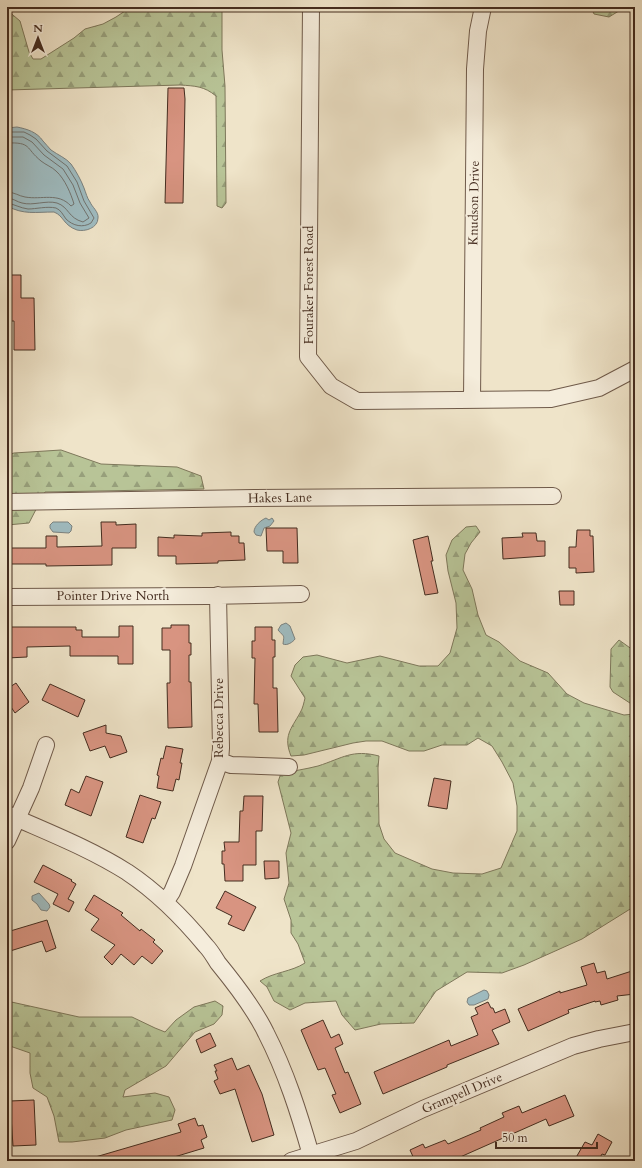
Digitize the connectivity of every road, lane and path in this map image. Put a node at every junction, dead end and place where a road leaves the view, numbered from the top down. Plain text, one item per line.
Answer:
1 (311, 7) edge
2 (483, 7) edge
3 (634, 373) edge
4 (472, 400) junction
5 (553, 496) dead end
6 (7, 502) edge
7 (301, 594) dead end
8 (218, 595) junction
9 (7, 597) edge
10 (46, 745) dead end
11 (220, 761) junction
12 (289, 767) dead end
13 (12, 816) edge
14 (7, 841) edge
15 (166, 901) junction
16 (635, 1032) edge
17 (312, 1158) edge
18 (290, 1161) edge

1 - 4 street, Fouraker Forest Road
2 - 4 street, Knudson Drive
3 - 4 street, Fouraker Forest Road
5 - 6 street, Hakes Lane
7 - 8 street, Pointer Drive North
8 - 9 street, Pointer Drive North
8 - 11 street, Rebecca Drive
10 - 13 street
11 - 12 street
11 - 15 street, Rebecca Drive
13 - 14 street
13 - 15 street
15 - 17 street
16 - 17 street, Grampell Drive
17 - 18 street, Grampell Drive

